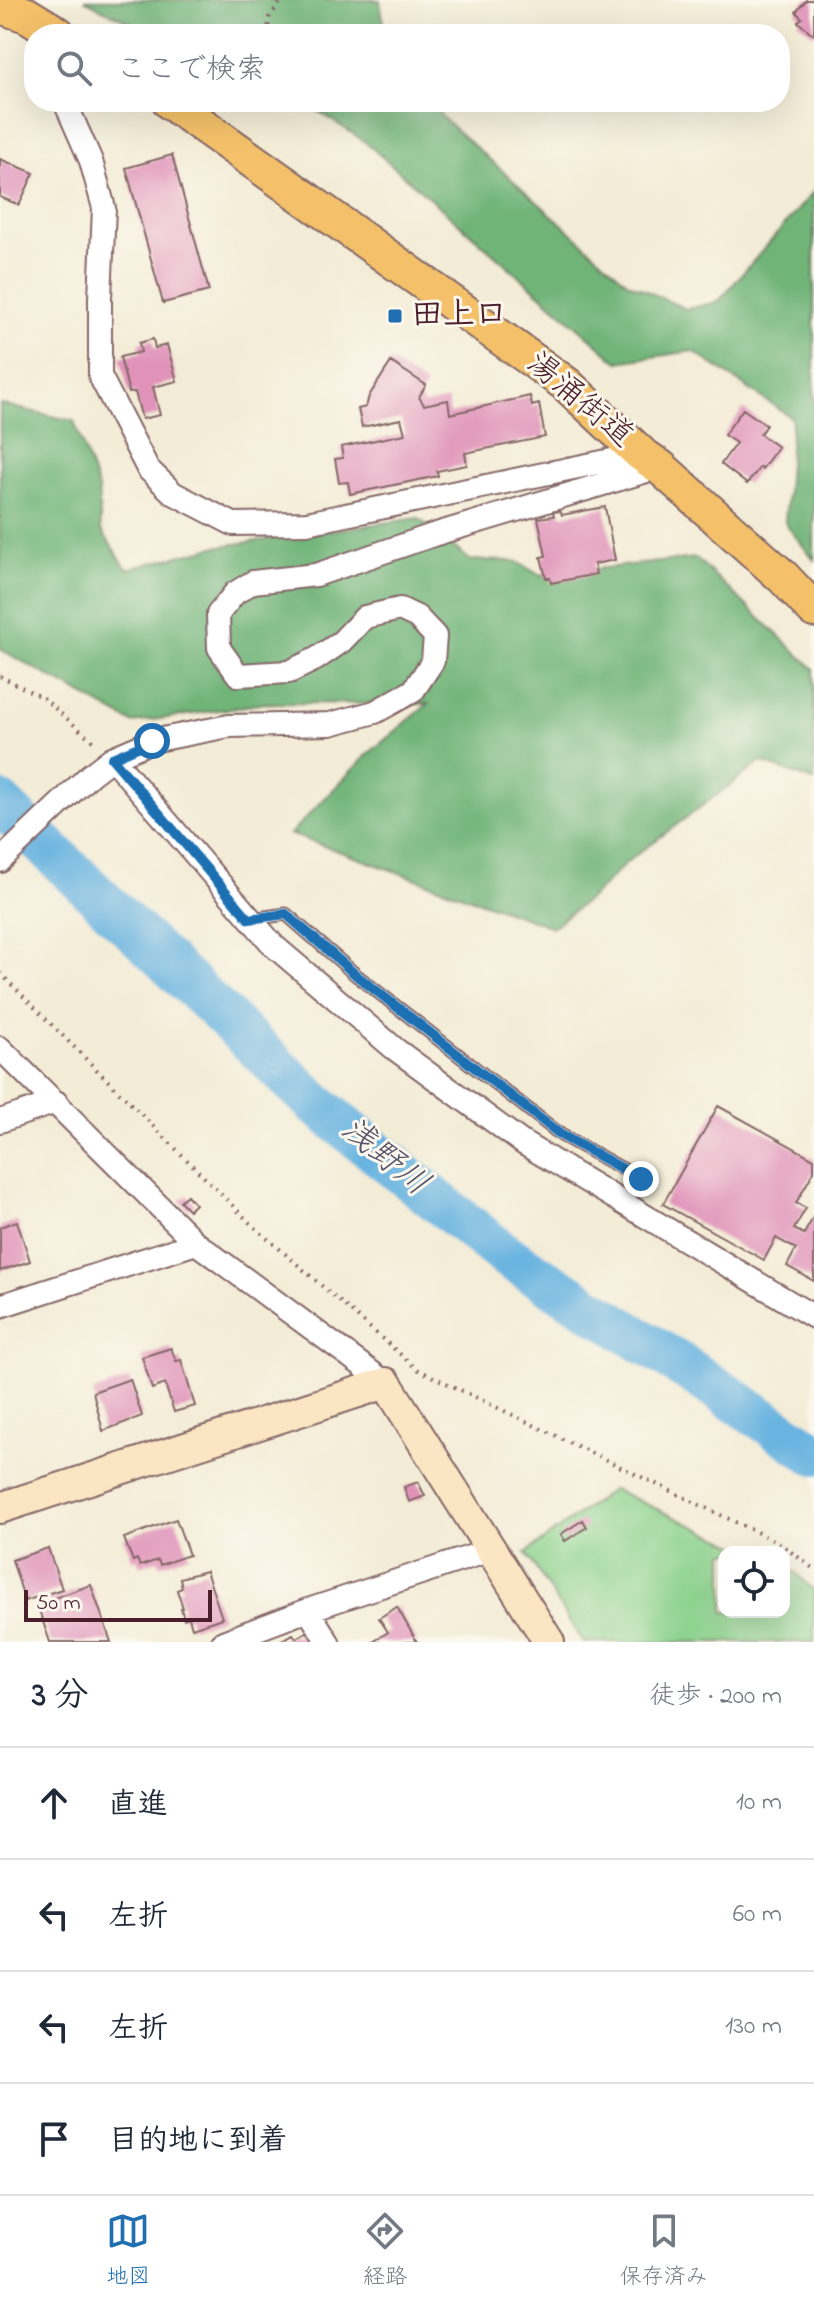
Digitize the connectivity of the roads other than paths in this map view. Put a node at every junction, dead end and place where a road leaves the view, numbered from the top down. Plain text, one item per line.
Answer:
1 (69, 112) edge
2 (184, 112) edge
3 (650, 460) junction
4 (814, 610) edge
5 (112, 758) junction
6 (0, 861) edge
7 (249, 919) junction
8 (0, 1048) edge
9 (56, 1102) junction
10 (0, 1121) edge
11 (641, 1179) dead end
12 (196, 1243) junction
13 (0, 1306) edge
14 (814, 1317) edge
15 (386, 1383) junction
16 (0, 1508) edge
17 (491, 1550) junction
18 (308, 1610) junction
19 (223, 1642) edge
20 (328, 1642) edge
21 (549, 1642) edge

1 - 3 street
2 - 3 main road, 湯涌街道
3 - 4 main road, 湯涌街道
3 - 5 street
5 - 6 street
5 - 7 street
7 - 11 lane
7 - 14 street
8 - 9 street
9 - 10 street
9 - 12 street
12 - 13 street
12 - 15 street
15 - 16 street
15 - 17 street
17 - 18 street
17 - 21 street
18 - 19 street
18 - 20 street

